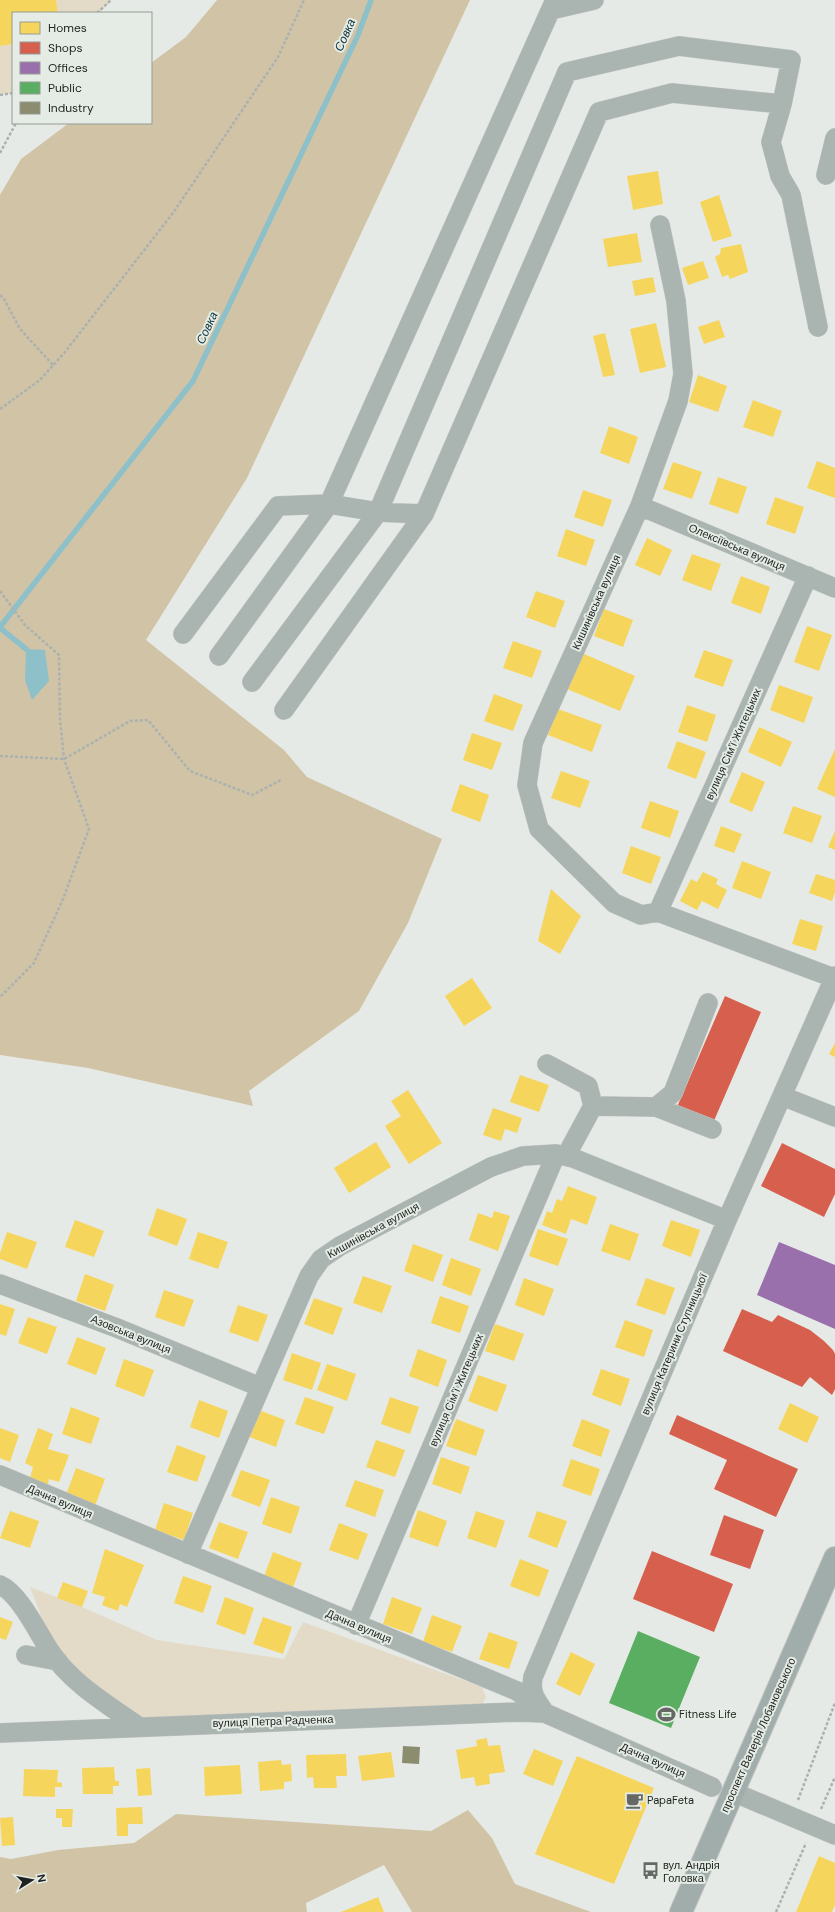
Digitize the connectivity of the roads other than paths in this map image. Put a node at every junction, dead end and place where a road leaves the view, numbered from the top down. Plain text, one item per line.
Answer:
1 (594, 0) edge
2 (553, 5) edge
3 (782, 104) junction
4 (835, 138) edge
5 (826, 175) dead end
6 (660, 225) dead end
7 (818, 327) dead end
8 (329, 504) junction
9 (640, 506) junction
10 (378, 512) junction
11 (424, 514) junction
12 (808, 576) junction
13 (833, 581) edge
14 (183, 634) dead end
15 (219, 656) dead end
16 (252, 682) dead end
17 (284, 710) dead end
18 (658, 912) junction
19 (835, 977) edge
20 (708, 1003) dead end
21 (547, 1064) dead end
22 (782, 1096) junction
23 (593, 1106) junction
24 (656, 1107) junction
25 (835, 1117) edge
26 (712, 1129) dead end
27 (561, 1155) junction
28 (727, 1220) junction
29 (0, 1284) edge
30 (260, 1387) junction
31 (0, 1476) edge
32 (188, 1554) junction
33 (835, 1558) edge
34 (0, 1585) edge
35 (356, 1625) junction
36 (26, 1655) dead end
37 (58, 1661) junction
38 (545, 1713) junction
39 (138, 1726) junction
40 (0, 1733) edge
41 (712, 1787) dead end
42 (733, 1792) junction
43 (835, 1835) edge
44 (681, 1912) edge

1 - 2 street
2 - 8 street
3 - 7 street
3 - 10 street
3 - 11 street
4 - 5 street
6 - 9 street, Кишинівська вулиця
8 - 10 street
8 - 14 street
8 - 15 street
9 - 12 street, Олексіївська вулиця
9 - 18 street, Кишинівська вулиця
10 - 11 street
10 - 16 street
11 - 17 street
12 - 13 street, Олексіївська вулиця
12 - 18 street, вулиця Сімʼї Житецьких
18 - 19 street
19 - 22 street, вулиця Катерини Ступницької
20 - 24 street
21 - 23 street
22 - 25 street
22 - 28 street, вулиця Катерини Ступницької
23 - 24 street
23 - 27 street, вулиця Сімʼї Житецьких
24 - 26 street
27 - 28 street, Кишинівська вулиця
27 - 30 street, Кишинівська вулиця
27 - 35 street, вулиця Сімʼї Житецьких
28 - 38 street, вулиця Катерини Ступницької
29 - 30 street, Азовська вулиця
30 - 32 street, Кишинівська вулиця
31 - 32 street, Дачна вулиця
32 - 35 street, Дачна вулиця
33 - 42 main road, проспект Валерія Лобановського
34 - 37 street
35 - 38 street, Дачна вулиця
36 - 37 street
37 - 39 street
38 - 39 street, вулиця Петра Радченка
38 - 41 street, Дачна вулиця
39 - 40 street, вулиця Петра Радченка
42 - 43 street
42 - 44 main road, проспект Валерія Лобановського

